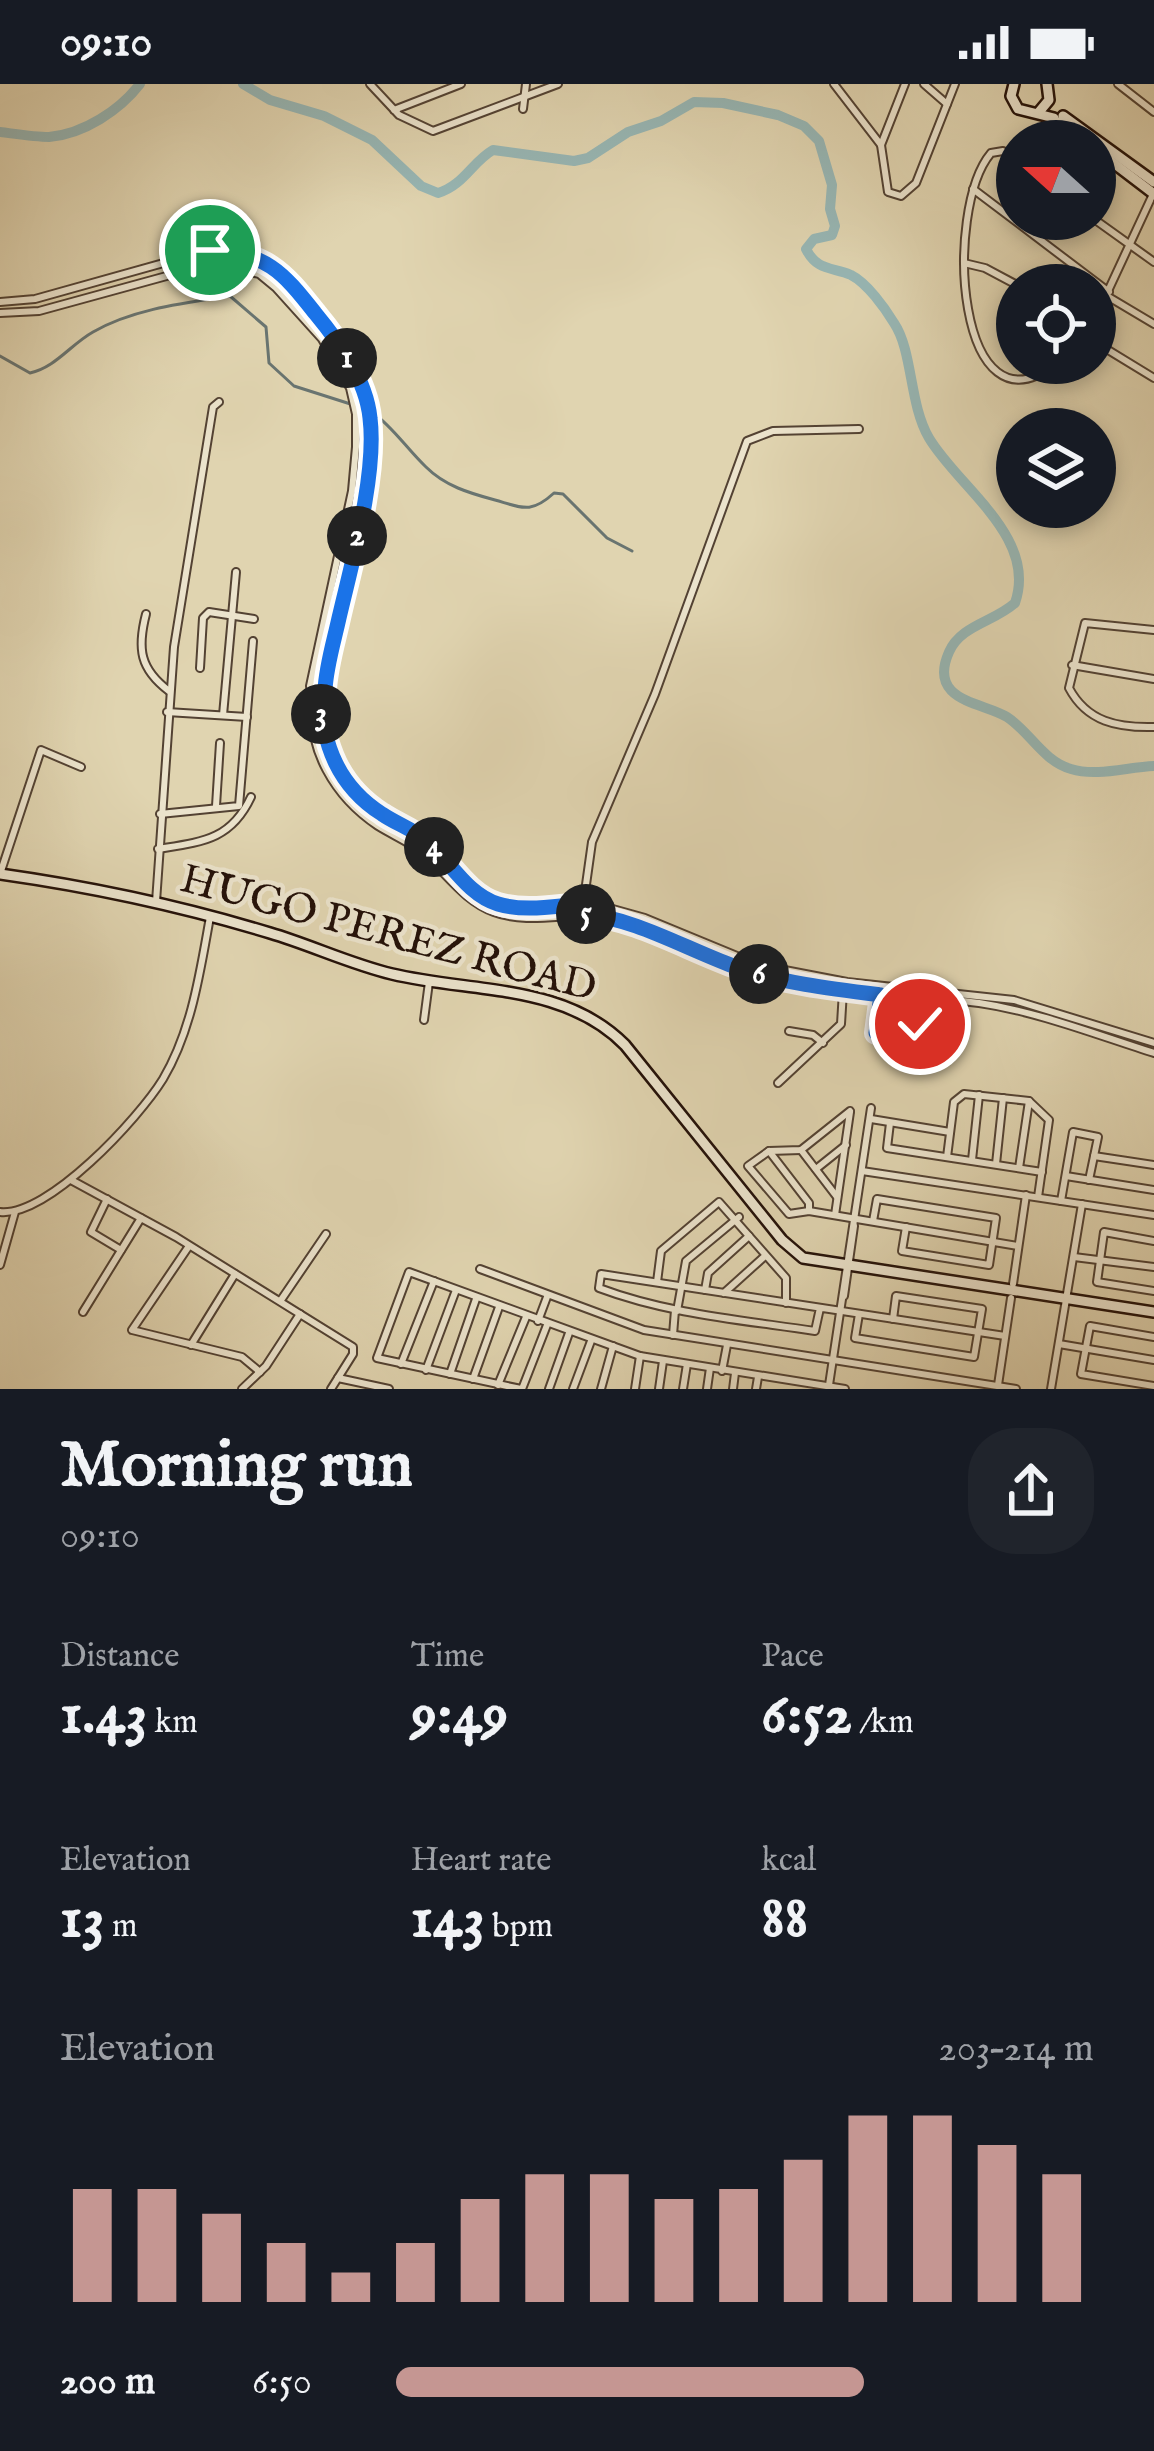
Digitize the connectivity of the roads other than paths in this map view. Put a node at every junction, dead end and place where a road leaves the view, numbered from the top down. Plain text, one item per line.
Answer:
1 (370, 84) edge
2 (460, 84) edge
3 (526, 84) edge
4 (558, 84) edge
5 (834, 84) edge
6 (905, 84) edge
7 (924, 84) edge
8 (955, 84) edge
9 (1047, 84) edge
10 (1118, 84) edge
11 (1012, 85) edge
12 (524, 98) junction
13 (1049, 100) junction
14 (947, 104) junction
15 (523, 109) dead end
16 (394, 110) junction
17 (1039, 112) junction
18 (1154, 112) edge
19 (1059, 117) junction
20 (1062, 120) edge
21 (880, 145) junction
22 (996, 152) edge
23 (1116, 163) edge
24 (1153, 187) edge
25 (973, 188) junction
26 (1116, 236) edge
27 (1130, 246) junction
28 (1154, 262) edge
29 (964, 263) junction
30 (1070, 264) edge
31 (996, 274) edge
32 (1116, 277) edge
33 (1116, 299) edge
34 (0, 302) edge
35 (0, 313) edge
36 (1154, 324) edge
37 (1116, 355) edge
38 (996, 370) edge
39 (1154, 378) edge
40 (219, 402) dead end
41 (859, 429) dead end
42 (236, 572) dead end
43 (146, 614) dead end
44 (231, 614) junction
45 (254, 620) dead end
46 (1154, 630) edge
47 (253, 640) dead end
48 (1072, 665) junction
49 (200, 668) dead end
50 (1154, 679) edge
51 (313, 682) junction
52 (324, 685) junction
53 (169, 691) junction
54 (317, 696) junction
55 (167, 712) junction
56 (223, 716) junction
57 (247, 717) junction
58 (1154, 727) edge
59 (220, 743) dead end
60 (81, 767) dead end
61 (251, 797) dead end
62 (216, 806) junction
63 (160, 814) junction
64 (158, 849) junction
65 (0, 874) edge
66 (156, 902) junction
67 (581, 909) junction
68 (211, 916) junction
69 (429, 980) junction
70 (843, 991) junction
71 (881, 995) junction
72 (953, 1001) junction
73 (424, 1020) dead end
74 (789, 1031) dead end
75 (823, 1043) junction
76 (1154, 1043) edge
77 (1154, 1053) edge
78 (778, 1083) dead end
79 (979, 1095) junction
80 (1004, 1098) junction
81 (1029, 1101) junction
82 (872, 1108) dead end
83 (870, 1119) junction
84 (890, 1124) junction
85 (950, 1132) junction
86 (846, 1145) junction
87 (801, 1150) junction
88 (770, 1151) junction
89 (1094, 1156) junction
90 (947, 1157) junction
91 (971, 1160) junction
92 (997, 1164) junction
93 (1154, 1166) edge
94 (816, 1168) junction
95 (1019, 1168) junction
96 (862, 1171) junction
97 (1042, 1172) junction
98 (1066, 1176) junction
99 (71, 1180) junction
100 (1089, 1180) junction
101 (1154, 1190) edge
102 (1026, 1196) junction
103 (837, 1197) junction
104 (1038, 1197) junction
105 (107, 1199) junction
106 (1061, 1201) junction
107 (1082, 1204) junction
108 (809, 1211) junction
109 (0, 1212) edge
110 (15, 1212) junction
111 (836, 1215) junction
112 (1154, 1215) edge
113 (141, 1218) junction
114 (737, 1218) junction
115 (854, 1219) junction
116 (873, 1222) junction
117 (906, 1228) junction
118 (326, 1234) dead end
119 (749, 1236) junction
120 (1154, 1241) edge
121 (992, 1242) junction
122 (189, 1246) junction
123 (1018, 1246) junction
124 (121, 1250) junction
125 (765, 1256) junction
126 (1073, 1257) junction
127 (1099, 1260) junction
128 (0, 1265) edge
129 (847, 1267) junction
130 (1154, 1267) edge
131 (480, 1269) dead end
132 (235, 1274) junction
133 (434, 1281) junction
134 (657, 1282) junction
135 (1013, 1284) dead end
136 (682, 1286) junction
137 (456, 1290) junction
138 (706, 1290) junction
139 (1154, 1291) edge
140 (724, 1293) junction
141 (548, 1295) junction
142 (1011, 1298) dead end
143 (476, 1299) junction
144 (1066, 1299) junction
145 (280, 1302) junction
146 (787, 1303) junction
147 (499, 1307) junction
148 (820, 1308) junction
149 (676, 1311) junction
150 (840, 1311) junction
151 (82, 1312) dead end
152 (1154, 1312) edge
153 (300, 1314) junction
154 (859, 1314) junction
155 (526, 1317) junction
156 (892, 1319) junction
157 (538, 1322) junction
158 (547, 1325) junction
159 (978, 1332) junction
160 (568, 1333) junction
161 (673, 1335) junction
162 (1005, 1336) junction
163 (1154, 1337) edge
164 (591, 1341) junction
165 (727, 1344) junction
166 (1059, 1344) junction
167 (191, 1345) junction
168 (613, 1346) junction
169 (1086, 1349) junction
170 (640, 1356) junction
171 (833, 1359) junction
172 (1154, 1360) edge
173 (663, 1361) junction
174 (401, 1364) junction
175 (687, 1364) junction
176 (710, 1368) junction
177 (426, 1370) junction
178 (722, 1371) junction
179 (260, 1372) junction
180 (735, 1373) junction
181 (450, 1374) junction
182 (934, 1375) junction
183 (758, 1377) junction
184 (338, 1378) junction
185 (473, 1379) junction
186 (499, 1385) junction
187 (782, 1385) edge
188 (998, 1385) junction
189 (807, 1386) edge
190 (1154, 1386) edge
191 (828, 1388) edge
192 (242, 1389) edge
193 (331, 1389) edge
194 (389, 1389) edge
195 (521, 1389) edge
196 (549, 1389) edge
197 (573, 1389) edge
198 (601, 1389) edge
199 (635, 1389) edge
200 (659, 1389) edge
201 (682, 1389) edge
202 (707, 1389) edge
203 (733, 1389) edge
204 (757, 1389) edge
205 (845, 1389) edge
206 (932, 1389) edge
207 (1016, 1389) edge
208 (1051, 1389) edge

1 - 16 street
2 - 16 street
3 - 12 street
4 - 12 street
5 - 21 street
6 - 21 street
7 - 14 street
8 - 14 street
9 - 13 street
10 - 18 street
11 - 17 street
12 - 15 street
12 - 16 street
13 - 17 street
13 - 19 street
14 - 21 street
17 - 19 street
19 - 20 street
19 - 24 street
22 - 25 street
23 - 24 street
24 - 27 street
25 - 29 street
25 - 30 street
26 - 27 street
27 - 28 street
27 - 32 street
29 - 31 street
29 - 38 street
33 - 36 street
34 - 52 street
35 - 51 street
37 - 39 street
40 - 53 street
41 - 67 street
42 - 44 street
43 - 53 street
44 - 45 street
44 - 49 street
44 - 56 street
46 - 48 street
47 - 57 street
48 - 50 street
48 - 58 street
51 - 52 street
51 - 54 street
52 - 54 street
53 - 55 street
54 - 67 street
55 - 56 street
55 - 63 street
56 - 57 street
57 - 62 street
59 - 62 street
60 - 65 street
61 - 64 street
62 - 63 street
63 - 64 street
64 - 66 street
65 - 66 street, HUGO PEREZ ROAD
66 - 68 street, HUGO PEREZ ROAD
67 - 70 street
67 - 76 street
68 - 69 street, HUGO PEREZ ROAD
68 - 99 street
69 - 73 street
69 - 129 street, HUGO PEREZ ROAD
70 - 71 street
70 - 75 street
71 - 72 street
71 - 72 street
72 - 77 street
74 - 75 street
75 - 78 street
79 - 80 street
79 - 85 street
79 - 91 street
80 - 81 street
80 - 92 street
81 - 95 street
81 - 97 street
82 - 83 street
83 - 84 street
83 - 96 street
84 - 85 street
84 - 90 street
85 - 90 street
86 - 87 street
86 - 94 street
86 - 103 street
87 - 88 street
87 - 94 street
88 - 108 street
88 - 108 street
89 - 93 street
89 - 98 street
89 - 100 street
90 - 91 street
91 - 92 street
92 - 95 street
94 - 103 street
95 - 97 street
96 - 102 street
96 - 115 street
97 - 104 street
98 - 100 street
98 - 106 street
99 - 105 street
99 - 110 street
100 - 101 street
102 - 104 street
102 - 123 street
103 - 111 street
104 - 106 street
105 - 113 street
105 - 124 street
106 - 107 street
107 - 112 street
107 - 126 street
108 - 111 street
109 - 110 street
110 - 128 street
111 - 115 street
113 - 122 street
113 - 124 street
114 - 119 street
114 - 134 street
114 - 136 street
115 - 116 street
115 - 129 street
116 - 117 street
116 - 121 street
117 - 121 street
117 - 121 street
118 - 145 street
119 - 125 street
119 - 138 street
120 - 127 street
121 - 123 street
122 - 132 street
122 - 167 street
123 - 135 street
124 - 151 street
125 - 140 street
125 - 146 street
126 - 127 street
126 - 144 street
127 - 130 street
127 - 139 street
129 - 144 street, HUGO PEREZ ROAD
129 - 150 street
131 - 141 street
132 - 145 street
132 - 167 street
133 - 137 street
133 - 174 street
133 - 174 street
134 - 136 street
134 - 149 street
136 - 138 street
136 - 149 street
137 - 143 street
137 - 177 street
138 - 140 street
140 - 146 street
141 - 157 street
141 - 161 street
142 - 162 street
143 - 147 street
143 - 181 street
144 - 152 street, HUGO PEREZ ROAD
144 - 166 street
145 - 153 street
146 - 148 street
147 - 155 street
147 - 185 street
148 - 149 street
148 - 150 street
149 - 161 street
150 - 154 street
150 - 171 street
153 - 179 street
153 - 184 street
154 - 156 street
154 - 159 street
155 - 157 street
155 - 186 street
156 - 159 street
156 - 159 street
157 - 158 street
158 - 160 street
158 - 195 street
159 - 162 street
160 - 164 street
160 - 196 street
161 - 165 street
162 - 188 street
163 - 169 street
164 - 168 street
164 - 197 street
165 - 171 street
165 - 178 street
166 - 169 street
166 - 208 street
167 - 179 street
168 - 170 street
168 - 198 street
169 - 172 street
169 - 190 street
170 - 173 street
170 - 199 street
171 - 182 street
171 - 191 street
173 - 175 street
173 - 200 street
174 - 177 street
175 - 176 street
175 - 201 street
176 - 178 street
176 - 202 street
177 - 181 street
178 - 180 street
179 - 192 street
180 - 183 street
180 - 203 street
181 - 185 street
182 - 188 street
182 - 206 street
183 - 187 street
183 - 204 street
184 - 193 street
184 - 194 street
185 - 186 street
186 - 195 street
187 - 189 street
188 - 207 street
189 - 191 street
191 - 205 street

